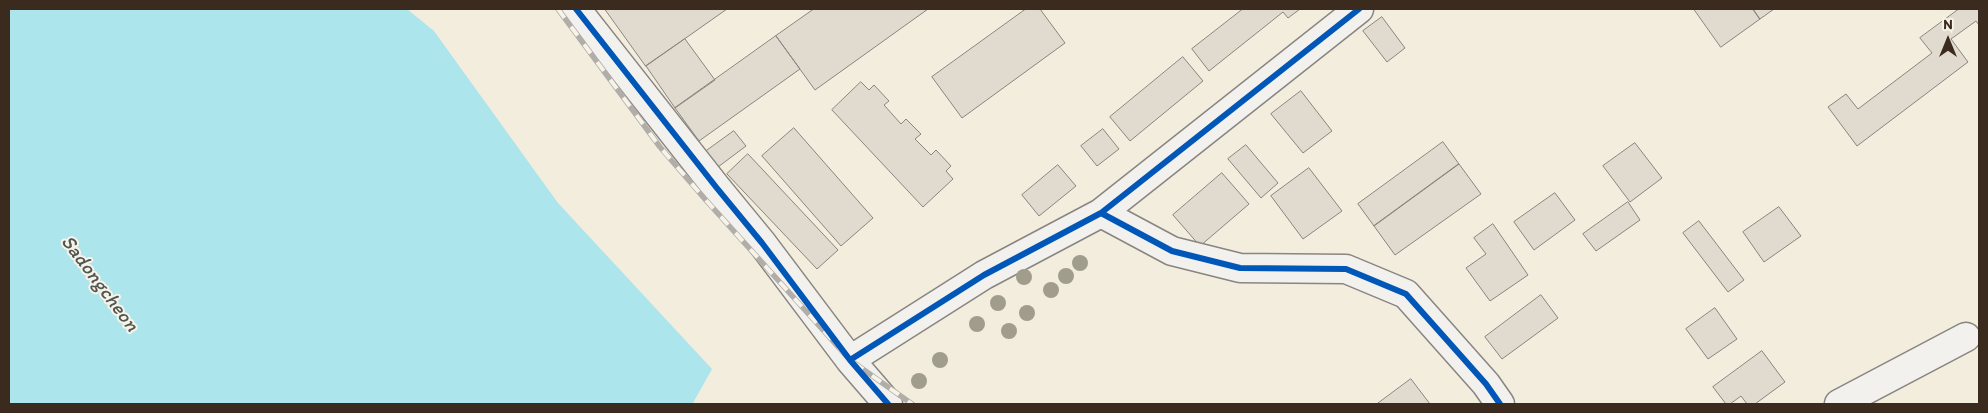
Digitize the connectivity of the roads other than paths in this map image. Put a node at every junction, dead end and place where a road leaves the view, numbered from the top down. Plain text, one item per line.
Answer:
1 (576, 9) edge
2 (1359, 9) edge
3 (1101, 212) junction
4 (1966, 337) dead end
5 (850, 360) junction
6 (888, 404) edge
7 (1500, 404) edge
8 (1839, 404) edge

1 - 5 street
2 - 3 street
3 - 5 street
3 - 7 street
4 - 8 street
5 - 6 street

